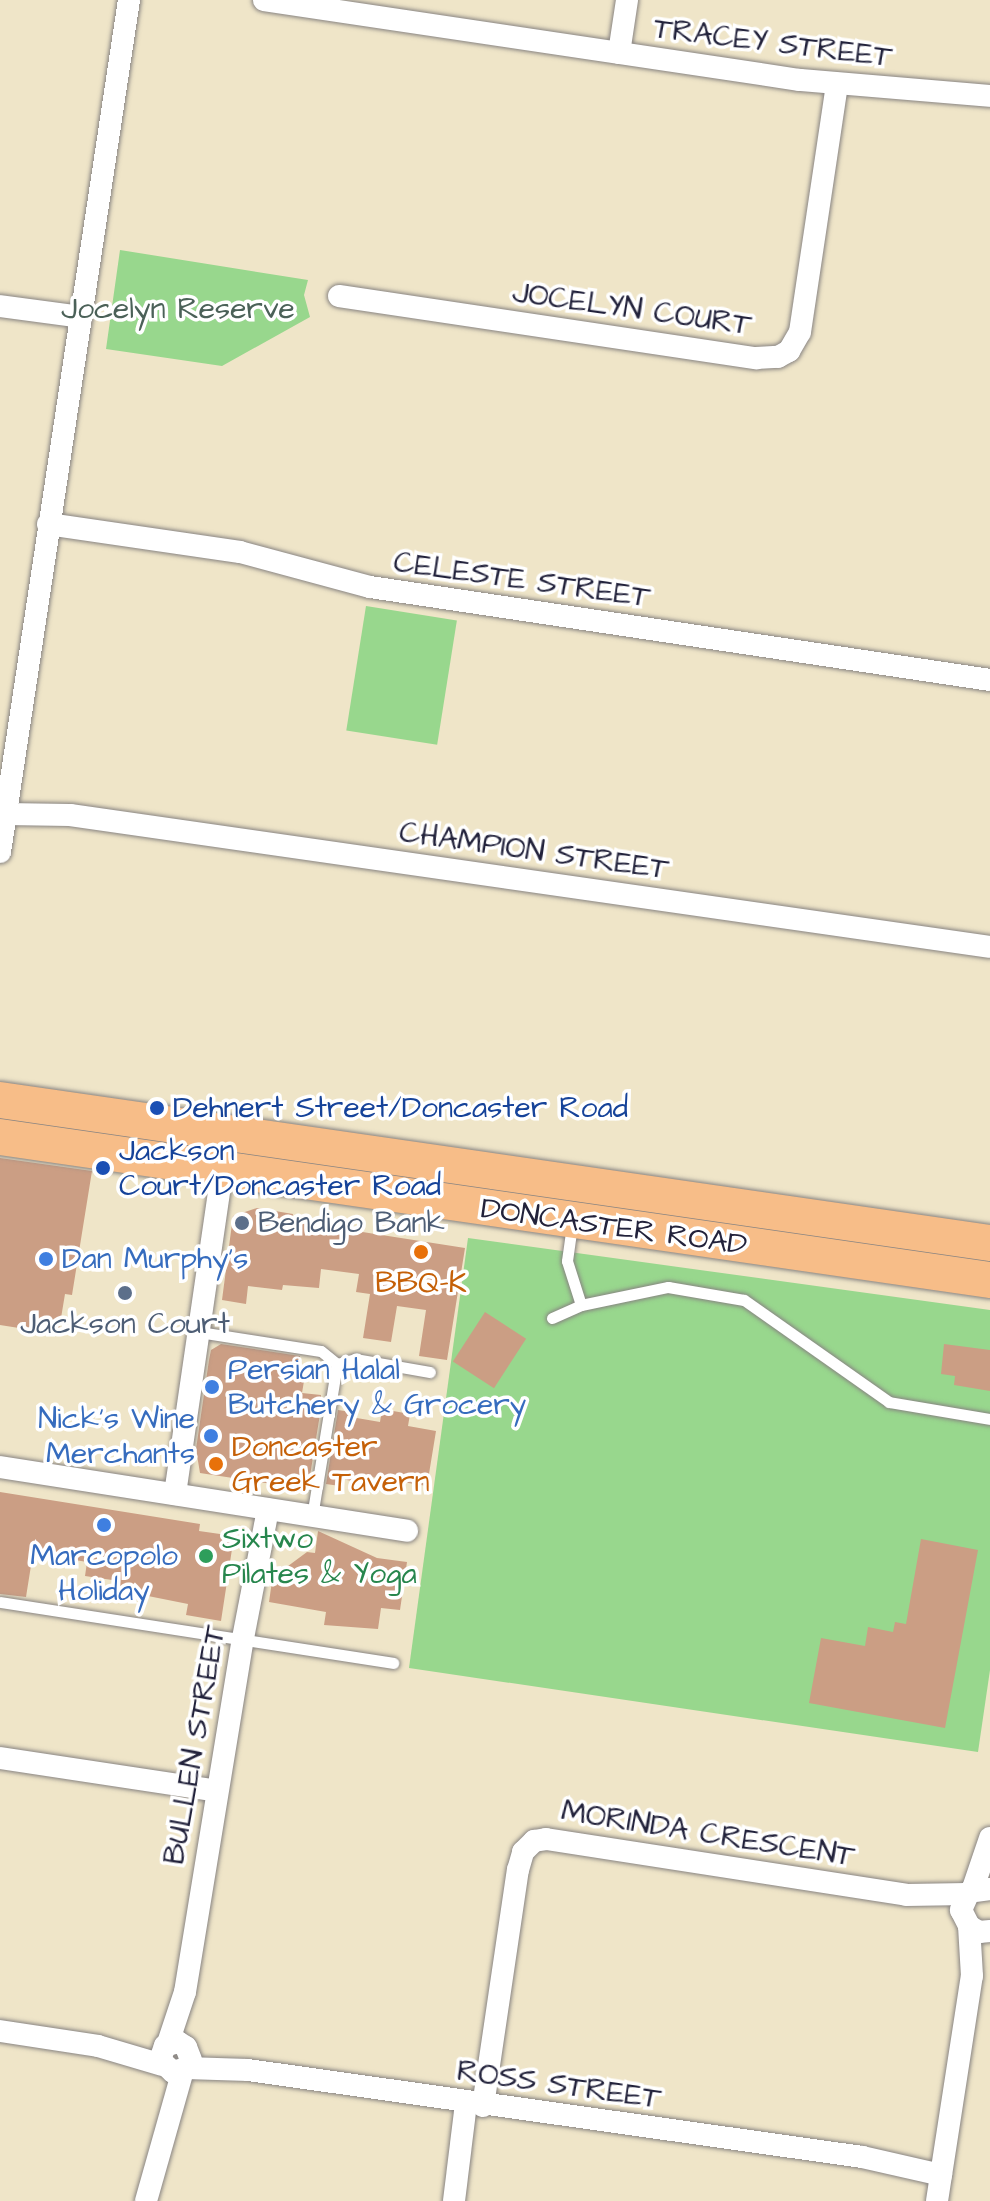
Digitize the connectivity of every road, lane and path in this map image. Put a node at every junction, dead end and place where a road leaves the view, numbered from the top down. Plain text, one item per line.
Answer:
1 (129, 0) edge
2 (264, 0) edge
3 (627, 0) edge
4 (619, 53) junction
5 (837, 84) junction
6 (990, 96) edge
7 (339, 296) dead end
8 (0, 306) edge
9 (81, 317) junction
10 (48, 524) junction
11 (990, 680) edge
12 (6, 806) junction
13 (0, 852) edge
14 (990, 947) edge
15 (0, 1100) edge
16 (0, 1137) edge
17 (225, 1153) junction
18 (576, 1203) junction
19 (990, 1243) edge
20 (990, 1280) edge
21 (581, 1305) junction
22 (552, 1318) dead end
23 (199, 1332) junction
24 (337, 1364) junction
25 (430, 1372) dead end
26 (990, 1419) edge
27 (0, 1467) edge
28 (175, 1494) junction
29 (268, 1509) junction
30 (312, 1516) junction
31 (407, 1531) dead end
32 (0, 1602) edge
33 (243, 1638) junction
34 (393, 1663) dead end
35 (0, 1758) edge
36 (217, 1791) junction
37 (990, 1838) edge
38 (977, 1911) edge
39 (0, 2031) edge
40 (176, 2057) junction
41 (474, 2104) junction
42 (942, 2169) junction
43 (146, 2201) edge
44 (454, 2201) edge
45 (937, 2201) edge

1 - 9 street
2 - 4 street, TRACEY STREET
3 - 4 street
4 - 5 street, TRACEY STREET
5 - 6 street, TRACEY STREET
5 - 7 street, JOCELYN COURT
8 - 9 street
9 - 10 street
10 - 11 street, CELESTE STREET
10 - 12 street
12 - 13 street
12 - 14 street, CHAMPION STREET
15 - 17 main road, DONCASTER ROAD
16 - 17 main road, DONCASTER ROAD
17 - 18 main road, DONCASTER ROAD
17 - 23 street
18 - 19 main road, DONCASTER ROAD
18 - 20 main road, DONCASTER ROAD
18 - 21 lane
21 - 22 lane
21 - 26 lane
23 - 24 lane
23 - 28 street
24 - 25 lane
24 - 30 lane
27 - 28 street
28 - 29 street
29 - 30 street
29 - 33 street, BULLEN STREET
30 - 31 street
32 - 33 lane
33 - 34 lane
33 - 36 street, BULLEN STREET
35 - 36 street
36 - 40 street, BULLEN STREET
37 - 38 street
38 - 41 street, MORINDA CRESCENT
38 - 42 street
39 - 40 street, ROSS STREET
40 - 41 street, ROSS STREET
40 - 43 street, BULLEN STREET
41 - 42 street, ROSS STREET
41 - 44 street, MORINDA CRESCENT
42 - 45 street

